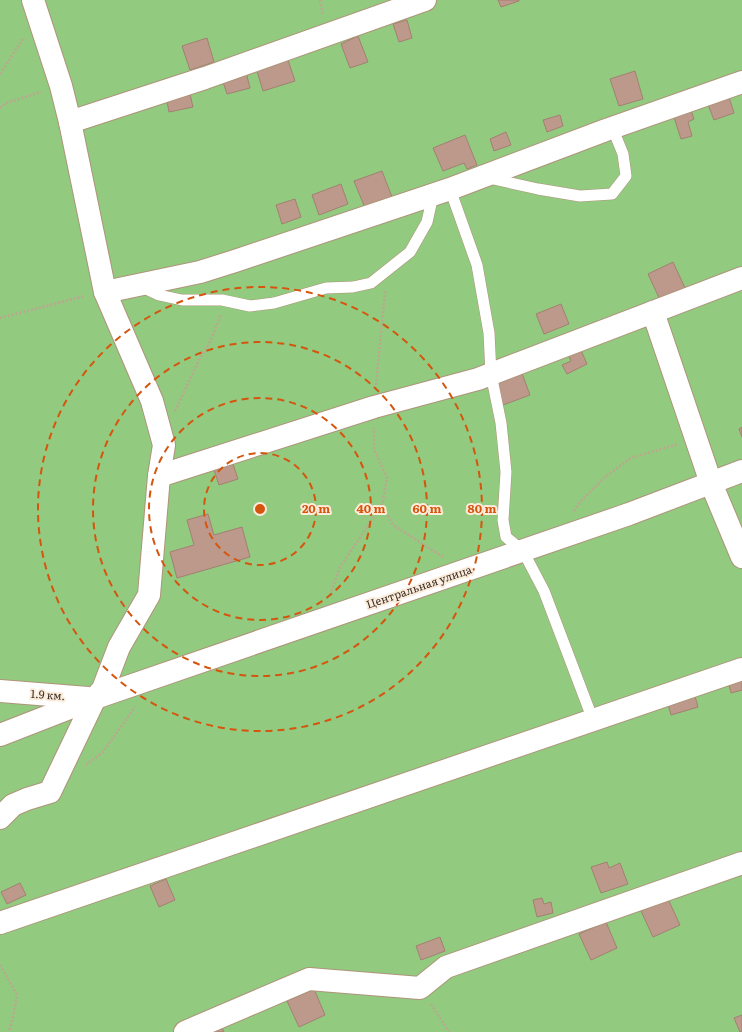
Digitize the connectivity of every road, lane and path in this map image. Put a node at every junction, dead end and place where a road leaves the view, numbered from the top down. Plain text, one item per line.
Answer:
1 (33, 0) edge
2 (425, 0) edge
3 (742, 82) edge
4 (61, 86) junction
5 (0, 108) edge
6 (70, 122) junction
7 (612, 127) junction
8 (482, 177) junction
9 (442, 192) junction
10 (387, 270) junction
11 (742, 278) edge
12 (138, 285) junction
13 (105, 292) junction
14 (222, 300) junction
15 (654, 312) junction
16 (0, 318) edge
17 (491, 374) junction
18 (374, 407) junction
19 (173, 415) dead end
20 (696, 439) junction
21 (742, 471) edge
22 (159, 476) junction
23 (711, 483) junction
24 (382, 505) junction
25 (572, 514) dead end
26 (523, 551) junction
27 (742, 557) edge
28 (465, 571) junction
29 (321, 620) junction
30 (742, 669) edge
31 (0, 692) edge
32 (95, 698) junction
33 (136, 705) dead end
34 (593, 720) junction
35 (0, 735) edge
36 (85, 766) dead end
37 (0, 818) edge
38 (742, 863) edge
39 (0, 923) edge
40 (0, 965) edge
41 (420, 988) junction
42 (8, 1032) edge
43 (185, 1032) edge
44 (449, 1032) edge

1 - 4 street
2 - 6 street
3 - 7 street
4 - 5 path
4 - 6 street
6 - 13 street
7 - 8 street
7 - 8 lane
8 - 9 street
9 - 10 lane
9 - 12 street
9 - 17 lane
10 - 14 lane
10 - 18 path
11 - 15 street
12 - 13 street
12 - 14 lane
13 - 16 path
13 - 22 street
14 - 19 path
15 - 17 street
15 - 20 street
17 - 18 street
17 - 26 lane
18 - 22 street
18 - 24 path
20 - 23 street
20 - 25 path
21 - 23 street, Центральная улица
22 - 32 street
23 - 26 street, Центральная улица
23 - 27 street
24 - 28 path
24 - 29 path
26 - 28 street, Центральная улица
26 - 34 lane
28 - 29 street, Центральная улица
29 - 32 street, Центральная улица
30 - 34 street
31 - 32 street, 1.9 км.
32 - 35 street, Центральная улица
32 - 37 street
33 - 36 path
34 - 39 street
38 - 41 street
40 - 42 path
41 - 43 street
41 - 44 path

